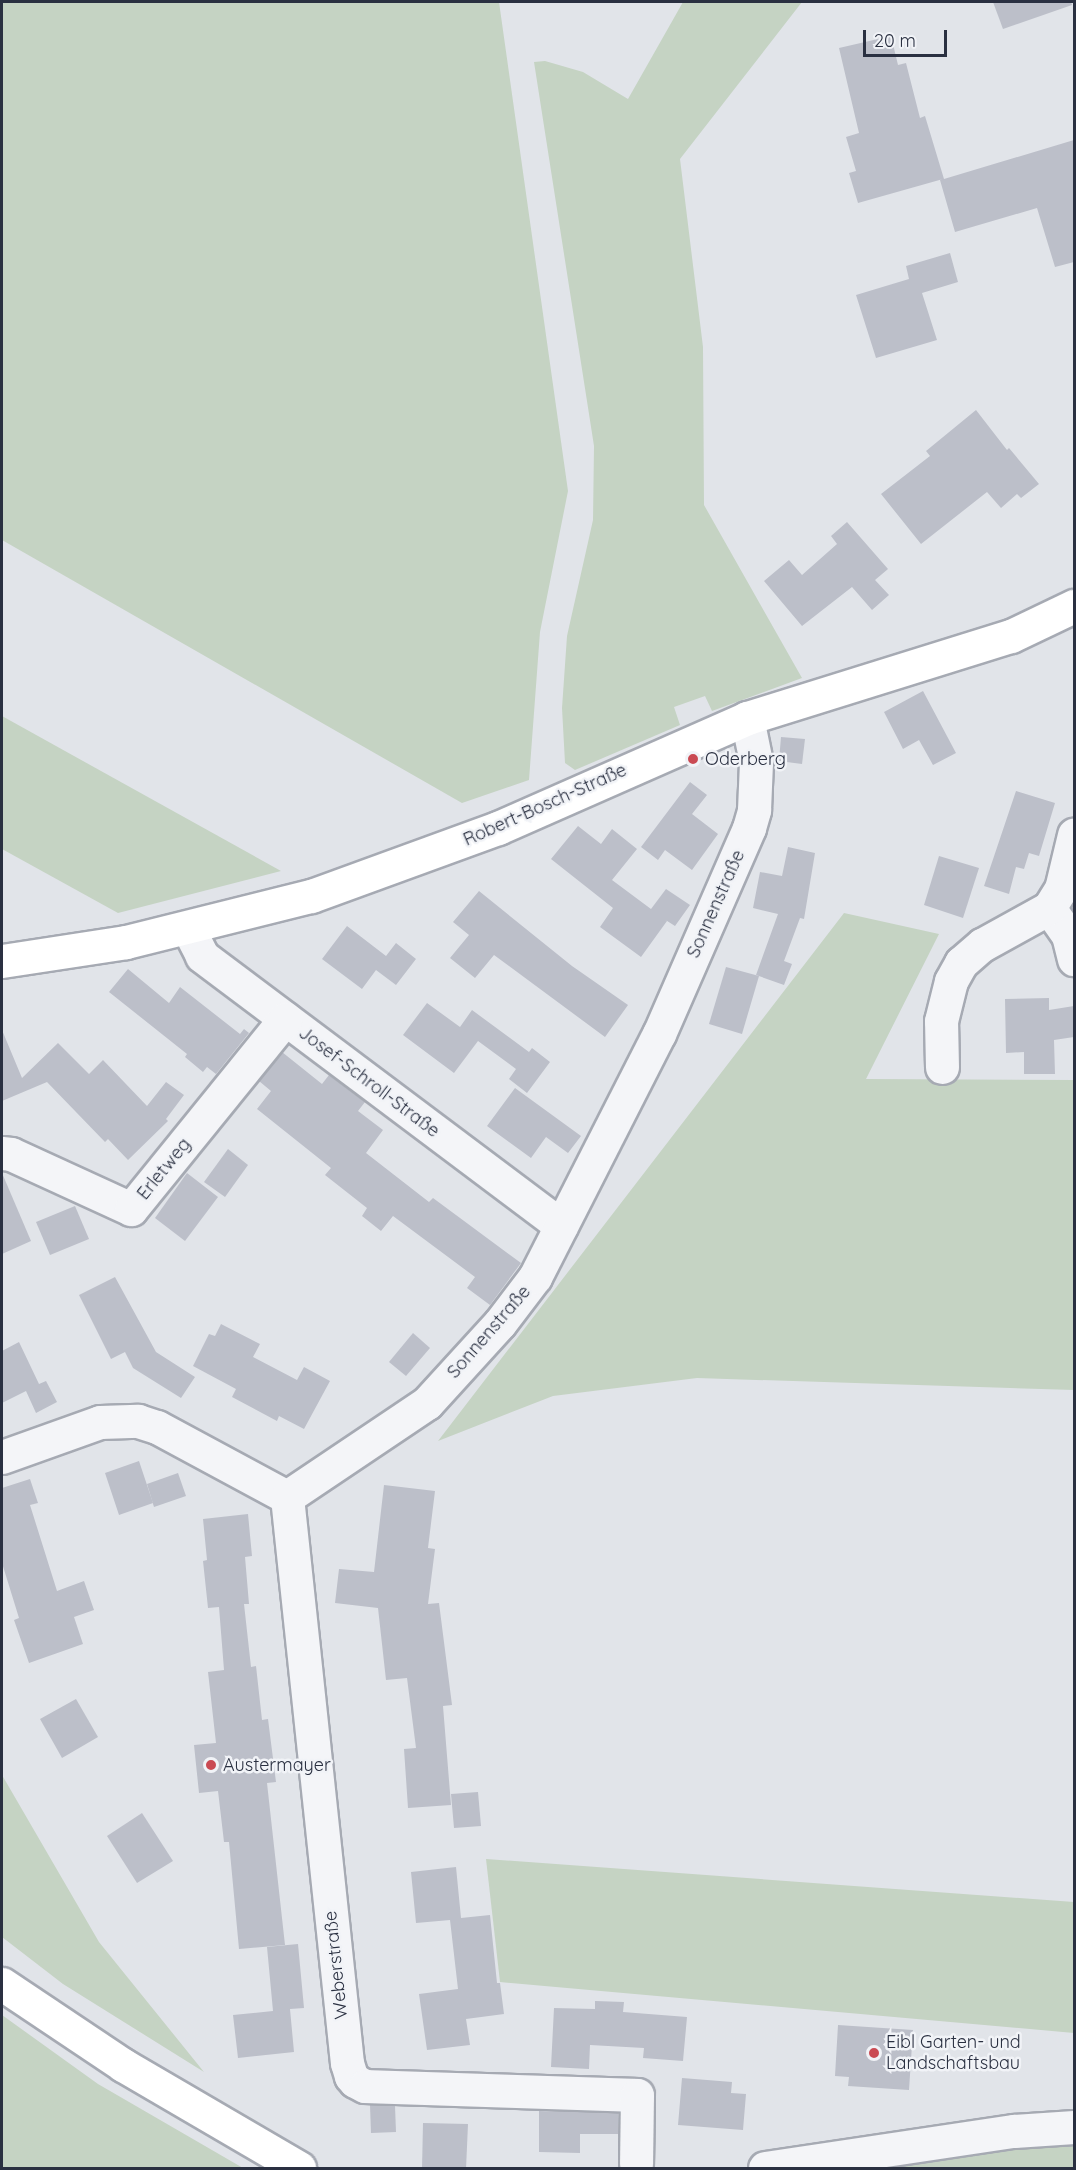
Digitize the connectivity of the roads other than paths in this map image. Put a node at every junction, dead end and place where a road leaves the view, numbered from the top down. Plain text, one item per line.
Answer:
1 (1074, 606) edge
2 (747, 718) junction
3 (1074, 835) edge
4 (1049, 908) junction
5 (188, 928) junction
6 (1074, 959) edge
7 (2, 961) edge
8 (285, 1019) junction
9 (942, 1067) dead end
10 (2, 1153) edge
11 (561, 1226) junction
12 (2, 1457) edge
13 (287, 1497) junction
14 (2, 1984) edge
15 (1074, 2127) edge
16 (636, 2163) dead end
17 (299, 2169) edge
18 (765, 2169) edge

1 - 2 main road, Robert-Bosch-Straße
2 - 5 main road, Robert-Bosch-Straße
2 - 11 street, Sonnenstraße
3 - 4 street
4 - 6 street
4 - 9 street
5 - 7 main road, Robert-Bosch-Straße
5 - 8 street, Josef-Schroll-Straße
8 - 10 street, Erletweg
8 - 11 street, Josef-Schroll-Straße
11 - 13 street, Sonnenstraße
12 - 13 street
13 - 16 street, Weberstraße
14 - 17 main road
15 - 18 street

